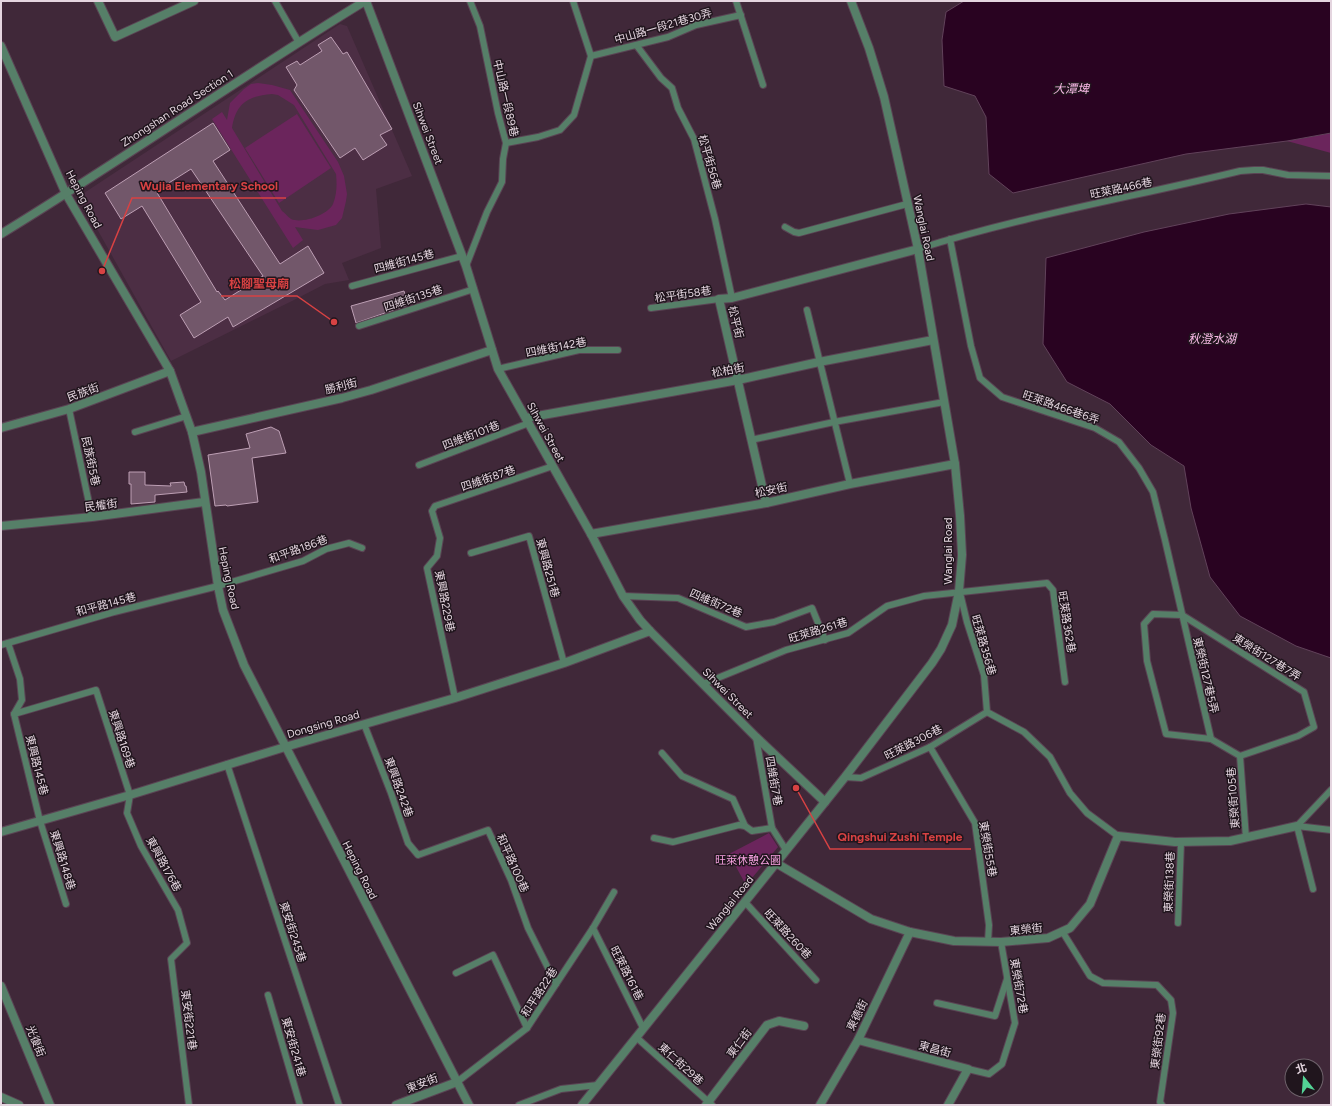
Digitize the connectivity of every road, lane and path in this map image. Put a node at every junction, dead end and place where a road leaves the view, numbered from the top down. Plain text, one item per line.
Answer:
1 (98, 1) edge
2 (194, 1) edge
3 (275, 1) edge
4 (366, 1) edge
5 (470, 1) edge
6 (573, 1) edge
7 (736, 1) edge
8 (851, 1) edge
9 (741, 15) junction
10 (298, 42) junction
11 (637, 46) junction
12 (2, 50) edge
13 (591, 56) junction
14 (763, 85) dead end
15 (506, 143) junction
16 (1331, 176) edge
17 (66, 194) junction
18 (907, 204) junction
19 (784, 227) dead end
20 (1, 234) edge
21 (950, 239) junction
22 (918, 249) junction
23 (462, 256) junction
24 (466, 266) junction
25 (352, 286) dead end
26 (474, 289) junction
27 (732, 298) junction
28 (719, 299) junction
29 (651, 308) dead end
30 (807, 310) dead end
31 (359, 326) dead end
32 (934, 340) junction
33 (492, 350) junction
34 (618, 350) dead end
35 (819, 362) junction
36 (498, 369) junction
37 (170, 371) junction
38 (738, 380) junction
39 (944, 402) junction
40 (69, 409) junction
41 (187, 416) junction
42 (527, 421) junction
43 (834, 422) junction
44 (1, 428) edge
45 (135, 432) dead end
46 (192, 432) junction
47 (751, 440) junction
48 (955, 464) junction
49 (419, 465) dead end
50 (553, 466) junction
51 (850, 484) junction
52 (204, 502) junction
53 (766, 503) junction
54 (432, 511) joint
55 (92, 517) junction
56 (1, 526) edge
57 (591, 534) junction
58 (362, 548) dead end
59 (472, 552) dead end
60 (218, 586) junction
61 (959, 591) junction
62 (623, 596) junction
63 (1182, 615) junction
64 (650, 631) junction
65 (825, 640) junction
66 (8, 643) junction
67 (1, 645) edge
68 (564, 663) junction
69 (1065, 682) dead end
70 (704, 684) junction
71 (455, 698) junction
72 (986, 712) junction
73 (14, 714) junction
74 (364, 724) junction
75 (756, 737) junction
76 (1211, 739) junction
77 (285, 747) junction
78 (930, 747) junction
79 (662, 753) dead end
80 (1240, 756) junction
81 (227, 764) junction
82 (845, 777) junction
83 (1331, 790) edge
84 (130, 795) junction
85 (825, 802) junction
86 (40, 821) junction
87 (745, 826) junction
88 (1297, 826) junction
89 (772, 828) junction
90 (1331, 830) edge
91 (1, 832) edge
92 (1118, 836) junction
93 (654, 838) dead end
94 (1246, 838) junction
95 (1181, 842) junction
96 (786, 850) junction
97 (418, 856) joint
98 (776, 863) junction
99 (1313, 889) dead end
100 (614, 892) dead end
101 (745, 902) junction
102 (66, 904) dead end
103 (1178, 923) dead end
104 (593, 928) junction
105 (1062, 931) junction
106 (910, 932) junction
107 (988, 942) junction
108 (1001, 942) junction
109 (186, 944) joint
110 (456, 973) dead end
111 (1007, 977) junction
112 (816, 980) dead end
113 (556, 984) junction
114 (1, 986) edge
115 (268, 995) dead end
116 (937, 1003) dead end
117 (804, 1026) dead end
118 (527, 1028) junction
119 (643, 1028) junction
120 (636, 1037) junction
121 (858, 1040) junction
122 (968, 1069) junction
123 (457, 1082) junction
124 (598, 1085) junction
125 (1, 1097) edge
126 (709, 1104) edge
127 (19, 1105) edge
128 (50, 1105) edge
129 (189, 1105) edge
130 (300, 1105) edge
131 (339, 1105) edge
132 (396, 1105) edge
133 (469, 1105) edge
134 (519, 1105) edge
135 (582, 1105) edge
136 (820, 1105) edge
137 (948, 1105) edge
138 (1162, 1105) edge

1 - 2 street
3 - 10 lane
4 - 10 street, Zhongshan Road Section 1
4 - 23 street, Sihwei Street
5 - 15 lane, 中山路一段89巷
6 - 13 lane
7 - 9 lane
8 - 18 street, Wanglai Road
9 - 11 lane, 中山路一段21巷30弄
9 - 14 lane
10 - 17 street, Zhongshan Road Section 1
11 - 13 lane, 中山路一段21巷30弄
11 - 27 lane, 松平街56巷
12 - 17 street, Heping Road
13 - 15 lane
15 - 24 lane, 中山路一段89巷
16 - 21 lane, 旺萊路466巷
17 - 20 street, Zhongshan Road Section 1
17 - 37 street, Heping Road
18 - 19 lane
18 - 22 street, Wanglai Road
21 - 22 lane, 旺萊路466巷
21 - 63 lane, 旺萊路466巷6弄
22 - 27 street, 松平街
22 - 32 street, Wanglai Road
23 - 24 street, Sihwei Street
23 - 25 lane, 四維街145巷
24 - 26 street, Sihwei Street
26 - 31 lane, 四維街135巷
26 - 33 street, Sihwei Street
27 - 28 street, 松平街
28 - 29 lane, 松平街58巷
28 - 38 street, 松平街
30 - 35 lane
32 - 35 street, 松柏街
32 - 39 street, Wanglai Road
33 - 36 street, Sihwei Street
33 - 46 street, 勝利街
34 - 36 lane, 四維街142巷
35 - 38 street, 松柏街
35 - 43 lane
36 - 42 street, Sihwei Street
37 - 40 street, 民族街
37 - 41 street, Heping Road
38 - 42 street, 松柏街
38 - 47 street, 松平街
39 - 43 lane
39 - 48 street, Wanglai Road
40 - 44 street, 民族街
40 - 55 lane, 民族街5巷
41 - 45 lane
41 - 46 street, Heping Road
42 - 49 lane, 四維街101巷
42 - 50 street, Sihwei Street
43 - 47 lane
43 - 51 lane
46 - 52 street, Heping Road
47 - 53 street, 松平街
48 - 51 street, 松安街
48 - 61 street, Wanglai Road
50 - 54 lane, 四維街87巷
50 - 57 street, Sihwei Street
51 - 53 street, 松安街
52 - 55 street, 民權街
52 - 60 street, Heping Road
53 - 57 street, 松安街
54 - 71 lane, 東興路229巷
55 - 56 street, 民權街
57 - 62 street, Sihwei Street
58 - 60 lane, 和平路186巷
59 - 68 lane, 東興路251巷
60 - 66 lane, 和平路145巷
60 - 77 street, Heping Road
61 - 65 lane, 旺萊路261巷
61 - 69 lane, 旺萊路362巷
61 - 72 lane, 旺萊路356巷
61 - 82 street, Wanglai Road
62 - 64 street, Sihwei Street
62 - 65 lane, 四維街72巷
63 - 76 lane, 東榮街127巷5弄
63 - 76 lane
63 - 80 lane, 東榮街127巷7弄
64 - 68 street, Dongsing Road
64 - 70 street, Sihwei Street
65 - 70 lane, 旺萊路261巷
66 - 67 lane, 和平路145巷
66 - 73 lane
68 - 71 street, Dongsing Road
70 - 75 street, Sihwei Street
71 - 74 street, Dongsing Road
72 - 78 lane, 旺萊路306巷
72 - 92 lane
73 - 84 lane, 東興路169巷
73 - 86 lane, 東興路145巷
74 - 77 street, Dongsing Road
74 - 97 lane, 東興路242巷
75 - 85 street, Sihwei Street
75 - 89 lane, 四維街7巷
76 - 80 lane
77 - 81 street, Dongsing Road
77 - 123 street, Heping Road
78 - 82 lane, 旺萊路306巷
78 - 107 lane, 東榮街55巷
79 - 87 lane
80 - 94 lane, 東榮街105巷
81 - 84 street, Dongsing Road
81 - 131 lane, 東安街245巷
82 - 85 street, Wanglai Road
83 - 88 lane
84 - 86 street, Dongsing Road
84 - 109 lane, 東興路176巷
85 - 96 street, Wanglai Road
86 - 91 street, Dongsing Road
86 - 102 lane, 東興路148巷
87 - 89 lane
87 - 93 lane
88 - 90 lane
88 - 94 street
88 - 99 lane
89 - 96 lane
92 - 95 street
92 - 105 street, 東榮街
94 - 95 street
95 - 103 lane, 東榮街138巷
96 - 98 street, Wanglai Road
97 - 113 lane, 和平路100巷
98 - 101 street, Wanglai Road
98 - 106 street, 東榮街
100 - 104 lane, 和平路22巷
101 - 112 lane, 旺萊路260巷
101 - 119 street, Wanglai Road
104 - 113 lane, 和平路22巷
104 - 119 lane, 旺萊路161巷
105 - 108 street, 東榮街
105 - 138 lane, 東榮街92巷
106 - 107 street, 東榮街
106 - 121 street, 東德街
107 - 108 street, 東榮街
108 - 111 lane, 東榮街72巷
109 - 129 lane, 東安街221巷
110 - 118 lane
111 - 116 lane
111 - 122 lane, 東榮街72巷
113 - 118 lane, 和平路22巷
114 - 128 street, 光復街
115 - 130 lane, 東安街241巷
117 - 126 street, 東仁街
118 - 123 lane, 和平路22巷
119 - 120 street, Wanglai Road
120 - 124 street, Wanglai Road
120 - 126 lane, 東仁街29巷
121 - 122 street, 東昌街
121 - 136 street, 東德街
122 - 137 street
123 - 132 street, 東安街
123 - 133 street, Heping Road
124 - 134 lane
124 - 135 street, Wanglai Road
125 - 127 street

